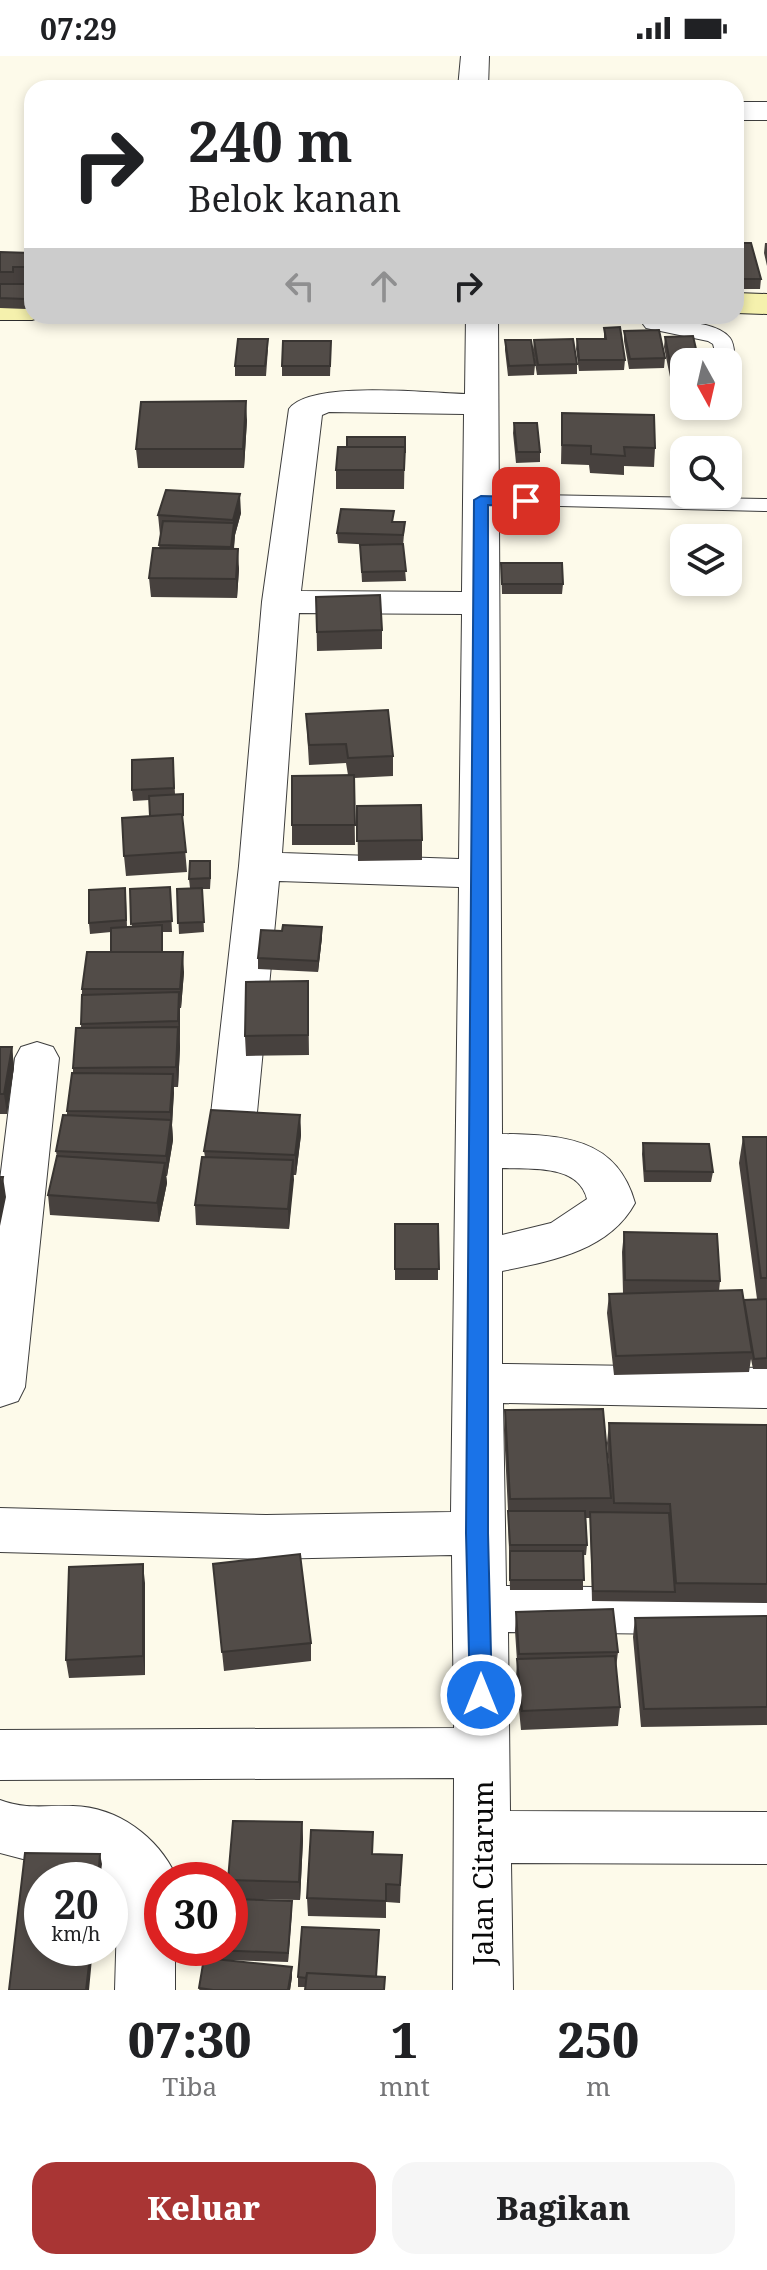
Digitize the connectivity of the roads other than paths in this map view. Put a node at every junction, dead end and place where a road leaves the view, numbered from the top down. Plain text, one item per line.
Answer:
1 (475, 56) edge
2 (474, 80) edge
3 (744, 111) edge
4 (767, 111) edge
5 (744, 303) edge
6 (767, 304) edge
7 (0, 310) edge
8 (24, 310) edge
9 (482, 324) edge
10 (653, 324) edge
11 (723, 348) edge
12 (482, 404) junction
13 (481, 500) junction
14 (767, 505) edge
15 (281, 602) junction
16 (480, 603) junction
17 (260, 866) junction
18 (480, 874) junction
19 (37, 1058) dead end
20 (233, 1123) edge
21 (479, 1151) junction
22 (478, 1258) junction
23 (478, 1383) junction
24 (0, 1387) edge
25 (767, 1388) edge
26 (0, 1530) edge
27 (477, 1533) junction
28 (481, 1609) junction
29 (767, 1612) edge
30 (481, 1753) junction
31 (0, 1755) edge
32 (0, 1826) edge
33 (482, 1837) junction
34 (767, 1838) edge
35 (145, 1990) edge
36 (483, 1990) edge

1 - 2 street
3 - 4 street
5 - 6 main road
7 - 8 main road
9 - 12 street, Jalan Citarum
10 - 11 lane
12 - 13 street, Jalan Citarum
12 - 15 street
13 - 14 lane
13 - 16 street, Jalan Citarum
15 - 16 street
15 - 17 street
16 - 18 street, Jalan Citarum
17 - 18 street
17 - 20 street
18 - 21 street, Jalan Citarum
19 - 24 street
21 - 22 street, Jalan Citarum
21 - 22 street
22 - 23 street, Jalan Citarum
23 - 25 street
23 - 27 street, Jalan Citarum
26 - 27 street
27 - 28 street, Jalan Citarum
28 - 29 street
28 - 30 street, Jalan Citarum
30 - 31 street
30 - 33 street, Jalan Citarum
32 - 35 street
33 - 34 street
33 - 36 street, Jalan Citarum

